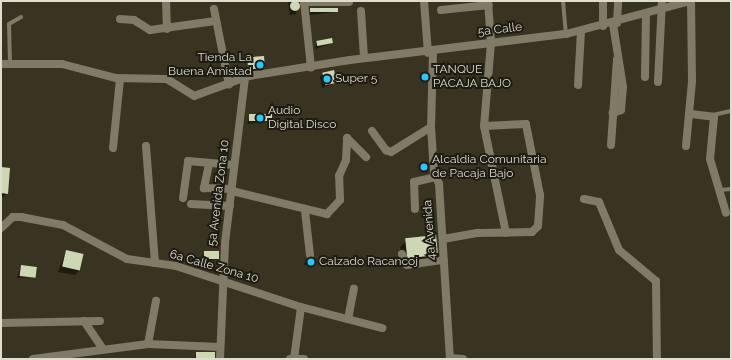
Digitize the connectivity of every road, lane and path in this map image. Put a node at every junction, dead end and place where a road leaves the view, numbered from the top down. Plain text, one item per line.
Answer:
1 (166, 1) edge
2 (424, 1) edge
3 (563, 1) edge
4 (603, 1) edge
5 (618, 1) edge
6 (662, 1) edge
7 (690, 1) edge
8 (304, 2) edge
9 (349, 2) dead end
10 (488, 3) edge
11 (214, 9) dead end
12 (441, 10) dead end
13 (659, 10) junction
14 (361, 11) dead end
15 (646, 14) junction
16 (21, 17) dead end
17 (120, 19) dead end
18 (215, 21) junction
19 (615, 23) junction
20 (604, 26) junction
21 (167, 29) junction
22 (581, 31) junction
23 (566, 34) junction
24 (492, 43) junction
25 (430, 52) junction
26 (364, 58) junction
27 (1, 64) edge
28 (10, 64) junction
29 (311, 68) junction
30 (645, 77) dead end
31 (245, 78) junction
32 (120, 79) junction
33 (658, 82) dead end
34 (229, 85) junction
35 (578, 85) dead end
36 (731, 111) edge
37 (691, 114) junction
38 (713, 115) junction
39 (484, 126) junction
40 (431, 127) junction
41 (372, 131) dead end
42 (610, 145) dead end
43 (146, 146) dead end
44 (686, 146) dead end
45 (113, 148) dead end
46 (366, 157) dead end
47 (209, 164) junction
48 (234, 165) junction
49 (436, 177) junction
50 (731, 189) edge
51 (232, 190) junction
52 (720, 190) junction
53 (183, 198) dead end
54 (584, 199) dead end
55 (191, 204) dead end
56 (230, 206) junction
57 (415, 209) dead end
58 (305, 211) junction
59 (726, 213) dead end
60 (1, 228) edge
61 (506, 233) junction
62 (443, 239) junction
63 (402, 254) dead end
64 (310, 255) dead end
65 (444, 260) junction
66 (155, 263) junction
67 (223, 280) junction
68 (354, 289) dead end
69 (156, 301) dead end
70 (301, 308) junction
71 (348, 319) junction
72 (84, 321) junction
73 (100, 321) dead end
74 (1, 324) edge
75 (382, 328) dead end
76 (148, 344) junction
77 (102, 348) junction
78 (220, 348) junction
79 (293, 358) edge
80 (450, 358) edge
81 (33, 359) edge
82 (220, 359) edge
83 (304, 359) edge
84 (463, 359) edge
85 (656, 359) edge

1 - 21 street
2 - 25 street, 4a Avenida
3 - 23 lane
4 - 20 street
5 - 19 street
6 - 13 street
7 - 13 street, 5a Calle
7 - 37 street
8 - 9 street
8 - 29 street
10 - 12 street
10 - 24 street
11 - 18 street
13 - 15 street, 5a Calle
13 - 33 street
14 - 26 street
15 - 19 street, 5a Calle
15 - 30 street
16 - 28 lane
17 - 21 street
18 - 21 street
18 - 34 street
19 - 20 street, 5a Calle
19 - 42 street
20 - 22 street, 5a Calle
22 - 23 street, 5a Calle
22 - 35 street
23 - 24 street, 5a Calle
24 - 25 street, 5a Calle
24 - 39 street
25 - 26 street, 5a Calle
25 - 40 street, 4a Avenida
26 - 29 street, 5a Calle
27 - 28 street, 5a Calle
28 - 32 street, 5a Calle
29 - 31 street, 5a Calle
31 - 34 street, 5a Calle
31 - 48 street, 5a Avenida Zona 10
32 - 34 street, 5a Calle
32 - 45 street
36 - 38 lane
37 - 38 street
37 - 44 street
38 - 52 street
39 - 61 street
39 - 61 street
40 - 41 street
40 - 49 street, 4a Avenida
43 - 66 street
46 - 58 street
47 - 48 street
47 - 51 street
47 - 53 street
48 - 51 street, 5a Avenida Zona 10
49 - 57 street
49 - 62 street, 4a Avenida
50 - 52 lane
51 - 56 street, 5a Avenida Zona 10
51 - 58 street
52 - 59 street
54 - 85 street
55 - 56 street
56 - 67 street, 5a Avenida Zona 10
58 - 64 street
60 - 66 street, 6a Calle Zona 10
61 - 62 street
62 - 65 street, 4a Avenida
63 - 65 street
65 - 80 street, 4a Avenida
66 - 67 street, 6a Calle Zona 10
67 - 70 street, 6a Calle Zona 10
67 - 78 street, 5a Avenida Zona 10
68 - 71 street
69 - 76 street
70 - 71 street, 6a Calle Zona 10
70 - 79 street
71 - 75 street, 6a Calle Zona 10
72 - 73 street
72 - 74 street
72 - 77 street
76 - 77 street
76 - 78 street
77 - 81 street
78 - 82 street, 5a Avenida Zona 10
79 - 83 street
80 - 84 street

